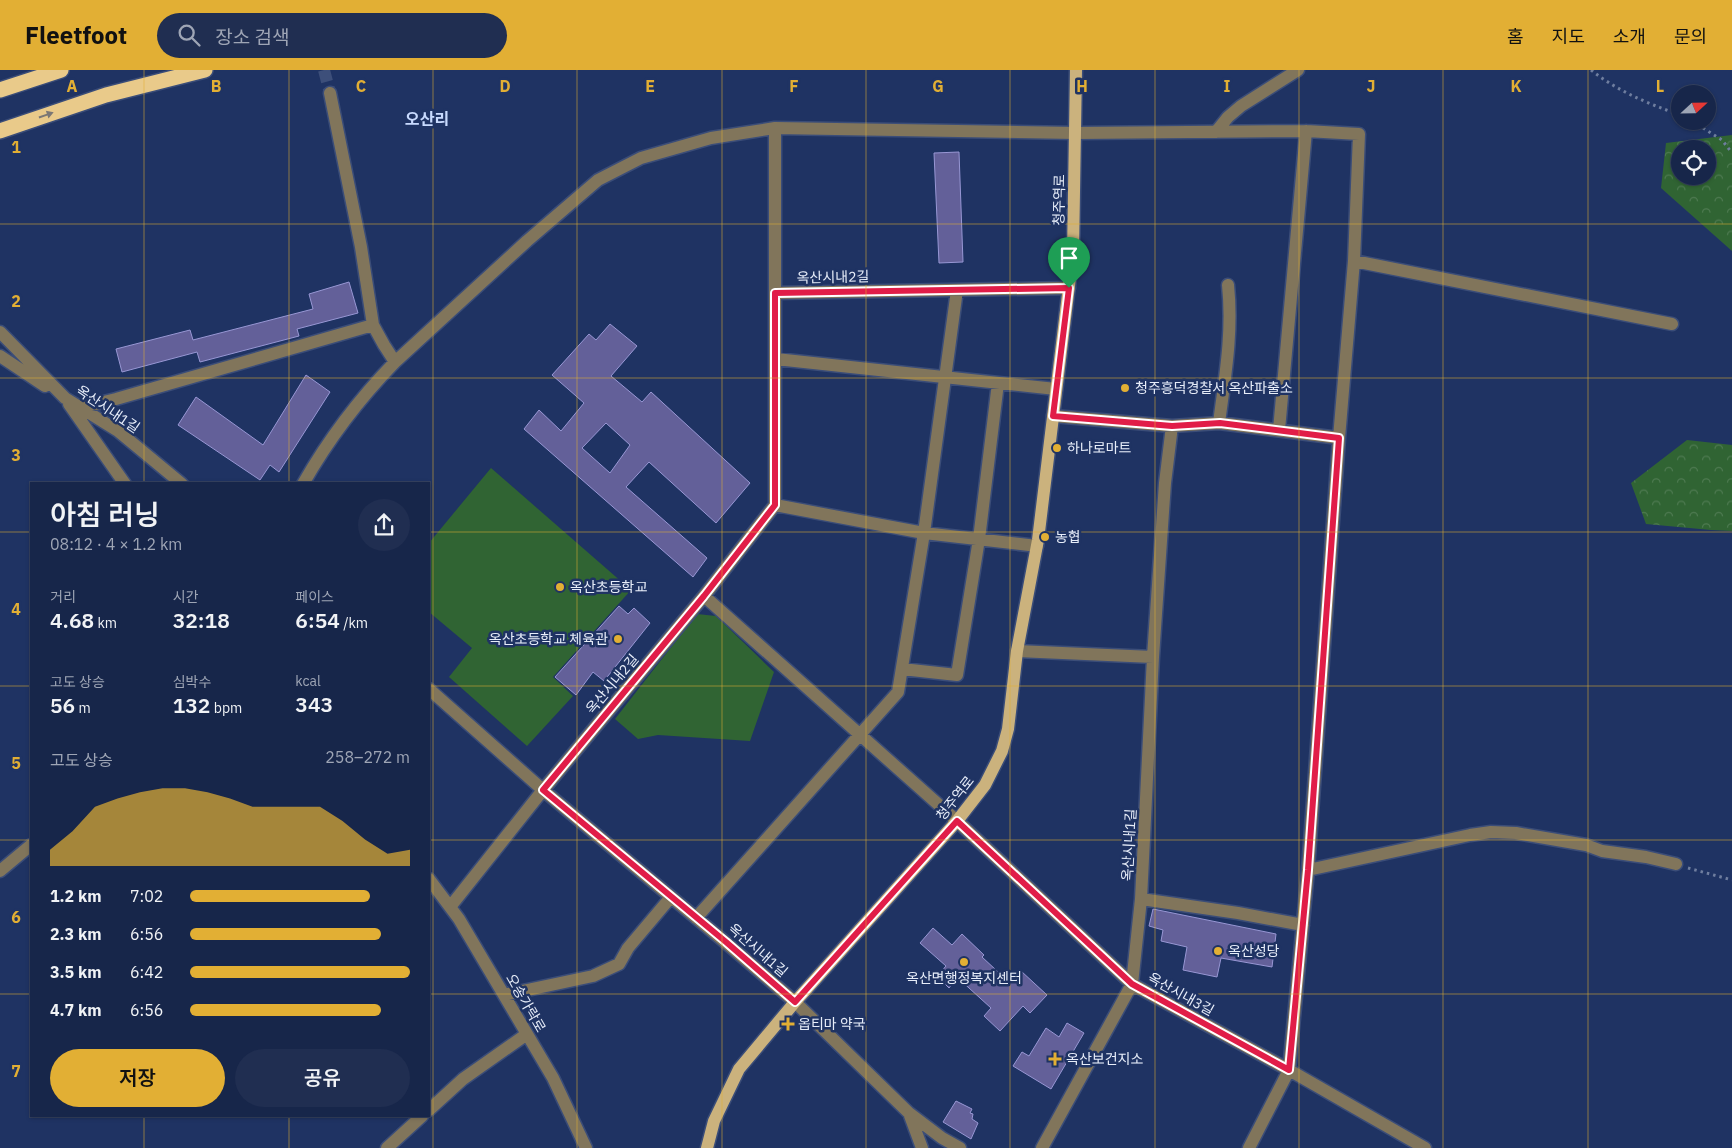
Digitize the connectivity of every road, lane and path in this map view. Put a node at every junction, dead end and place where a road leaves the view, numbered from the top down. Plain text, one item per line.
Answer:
1 (61, 70) edge
2 (205, 70) edge
3 (1076, 70) edge
4 (1298, 70) edge
5 (1591, 70) edge
6 (0, 90) edge
7 (330, 93) tunnel mouth
8 (1671, 112) edge
9 (775, 128) junction
10 (1706, 130) edge
11 (0, 131) edge
12 (1216, 132) junction
13 (1306, 132) junction
14 (1076, 133) junction
15 (1732, 153) edge
16 (1354, 261) junction
17 (1228, 285) dead end
18 (1069, 288) junction
19 (957, 290) junction
20 (775, 293) junction
21 (1672, 324) dead end
22 (373, 325) junction
23 (0, 332) edge
24 (0, 356) edge
25 (776, 359) junction
26 (395, 362) junction
27 (945, 377) junction
28 (998, 383) junction
29 (1056, 389) junction
30 (65, 398) junction
31 (80, 408) junction
32 (1053, 416) junction
33 (1220, 423) junction
34 (1172, 426) junction
35 (1279, 430) junction
36 (1339, 438) junction
37 (124, 482) edge
38 (180, 482) edge
39 (304, 482) edge
40 (775, 505) junction
41 (924, 533) junction
42 (978, 539) junction
43 (1037, 546) junction
44 (704, 596) junction
45 (1017, 651) junction
46 (1153, 657) junction
47 (902, 669) junction
48 (430, 690) edge
49 (860, 734) junction
50 (543, 790) junction
51 (957, 821) junction
52 (30, 847) edge
53 (1676, 864) joint
54 (1308, 870) junction
55 (0, 871) edge
56 (430, 880) edge
57 (1732, 880) edge
58 (671, 897) junction
59 (1141, 899) junction
60 (450, 907) junction
61 (696, 918) junction
62 (1303, 925) junction
63 (1132, 984) junction
64 (504, 995) junction
65 (795, 1002) junction
66 (527, 1034) junction
67 (1289, 1070) junction
68 (430, 1109) edge
69 (908, 1113) junction
70 (421, 1117) edge
71 (387, 1148) edge
72 (586, 1148) edge
73 (707, 1148) edge
74 (922, 1148) edge
75 (960, 1148) edge
76 (1042, 1148) edge
77 (1250, 1148) edge
78 (1425, 1148) edge

1 - 6 highway
11 -> 2 highway
3 - 14 main road, 청주역로
4 - 12 street
5 - 8 path
7 - 22 street
9 - 14 street
9 - 20 street
9 - 26 street
10 - 15 path
12 - 13 street
12 - 14 street
13 - 16 street
13 - 35 street
14 - 18 main road, 청주역로
16 - 21 street
16 - 36 street
17 - 33 street
18 - 19 street, 옥산시내2길
18 - 29 main road, 청주역로
19 - 20 street, 옥산시내2길
19 - 27 street
20 - 25 street
22 - 26 street
22 - 31 street
23 - 30 street, 옥산시내1길
24 - 30 street
25 - 27 street
25 - 40 street
26 - 39 street
27 - 28 street
27 - 41 street
28 - 29 street
28 - 42 street
29 - 32 main road, 청주역로
30 - 31 street, 옥산시내1길
30 - 37 street
31 - 38 street, 옥산시내1길
32 - 34 street
32 - 43 main road, 청주역로
33 - 34 street
33 - 35 street
34 - 46 street, 옥산시내1길
35 - 36 street
36 - 54 street
40 - 41 street
40 - 44 street, 옥산시내2길
41 - 42 street
41 - 47 street
42 - 43 street
42 - 47 street
43 - 45 main road, 청주역로
44 - 49 street
44 - 50 street, 옥산시내2길
45 - 46 street
45 - 51 main road, 청주역로
46 - 59 street, 옥산시내1길
47 - 49 street
48 - 50 street, 옥산시내1길
49 - 51 street
49 - 61 street
50 - 58 street, 옥산시내1길
50 - 60 street, 옥산시내2길
51 - 63 street, 옥산시내3길
51 - 65 main road, 청주역로
52 - 55 street
53 - 54 street
53 - 57 path
54 - 62 street
56 - 60 street, 오송가락로
58 - 61 street, 옥산시내1길
58 - 64 street
59 - 62 street
59 - 63 street, 옥산시내1길
60 - 64 street, 오송가락로
61 - 65 street, 옥산시내1길
62 - 67 street
63 - 67 street, 옥산시내3길
63 - 76 street, 옥산시내1길
64 - 66 street, 오송가락로
65 - 69 street, 옥산시내1길
65 - 73 main road, 청주역로
66 - 68 street
66 - 72 street, 오송가락로
67 - 77 street
67 - 78 street, 옥산시내3길
69 - 74 street, 옥산시내1길
69 - 75 street, 옥산시내1길
70 - 71 street

